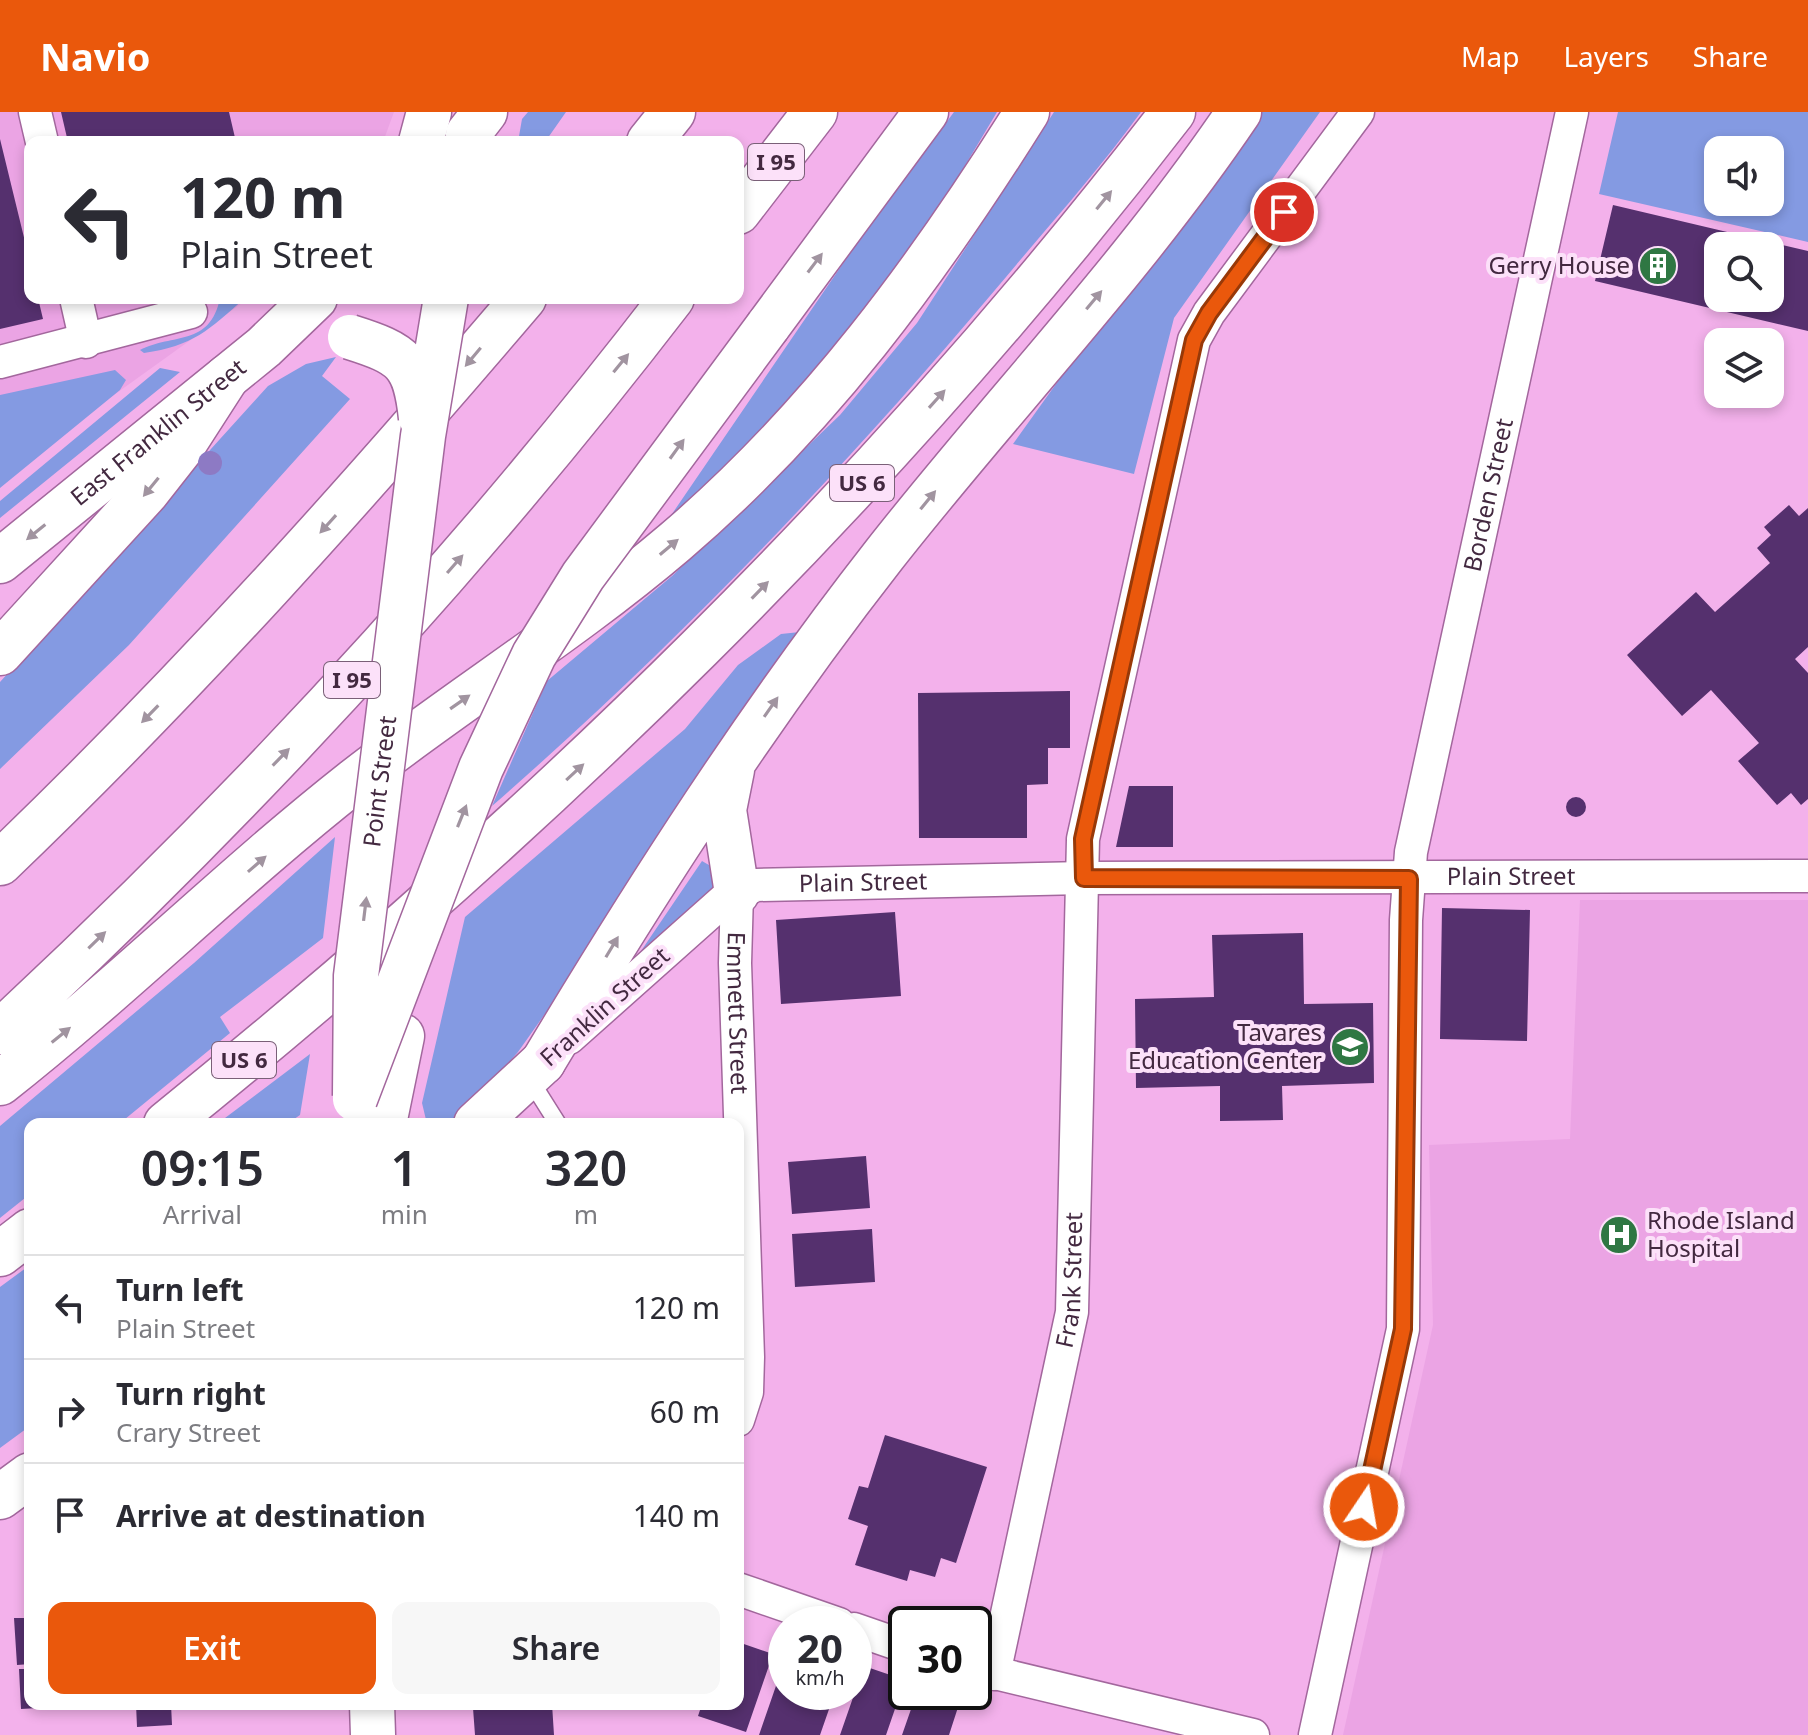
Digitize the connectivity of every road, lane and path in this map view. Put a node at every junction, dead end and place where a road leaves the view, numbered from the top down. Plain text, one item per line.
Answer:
1 (35, 112) edge
2 (429, 112) edge
3 (673, 112) edge
4 (815, 112) edge
5 (926, 112) edge
6 (1027, 112) edge
7 (1173, 112) edge
8 (1239, 112) edge
9 (1358, 112) edge
10 (1572, 112) edge
11 (41, 136) edge
12 (423, 136) edge
13 (654, 136) edge
14 (744, 204) edge
15 (77, 304) edge
16 (309, 304) edge
17 (445, 304) edge
18 (519, 304) edge
19 (667, 304) edge
20 (191, 312) dead end
21 (86, 342) junction
22 (264, 347) junction
23 (0, 362) edge
24 (227, 377) junction
25 (423, 436) junction
26 (0, 561) edge
27 (0, 653) edge
28 (740, 752) junction
29 (0, 863) edge
30 (1808, 876) edge
31 (1084, 878) junction
32 (1409, 879) junction
33 (435, 885) junction
34 (737, 893) junction
35 (0, 1032) edge
36 (536, 1069) junction
37 (0, 1083) edge
38 (173, 1118) edge
39 (360, 1118) edge
40 (483, 1118) edge
41 (556, 1118) edge
42 (739, 1118) edge
43 (24, 1236) edge
44 (0, 1254) edge
45 (744, 1260) edge
46 (744, 1401) edge
47 (24, 1479) edge
48 (0, 1497) edge
49 (744, 1591) edge
50 (787, 1606) edge
51 (992, 1638) edge
52 (992, 1673) edge
53 (372, 1710) edge
54 (373, 1735) edge
55 (1253, 1735) edge
56 (1315, 1735) edge

1 - 11 street
2 - 12 main road
3 - 13 main road
4 - 14 main road, I 95
33 -> 5 main road, bridge
37 -> 6 main road
38 -> 7 main road, US 6
28 -> 8 main road
9 - 31 street, Frank Street
10 - 32 street, Borden Street
15 - 21 street
16 - 22 main road, East Franklin Street
17 - 25 main road, Point Street, bridge
18 -> 29 main road
35 -> 19 main road, I 95
20 - 21 street
21 - 23 street
22 - 24 main road, East Franklin Street
22 - 25 main road, bridge
24 -> 26 main road, East Franklin Street
24 -> 27 main road
39 -> 25 main road, Point Street, bridge
28 - 34 main road
36 -> 28 main road
30 - 32 street, Plain Street
31 - 32 street, Plain Street
31 - 34 street, Plain Street
31 - 51 street, Frank Street
32 - 56 street, Borden Street
33 - 39 main road, bridge
33 - 39 main road, bridge
34 - 36 street, Franklin Street
34 - 42 street, Emmett Street
36 - 40 main road, Franklin Street
36 - 41 lane
43 - 44 main road
45 - 46 street, Emmett Street
47 - 48 main road
49 - 50 street
52 - 55 street
53 - 54 main road

